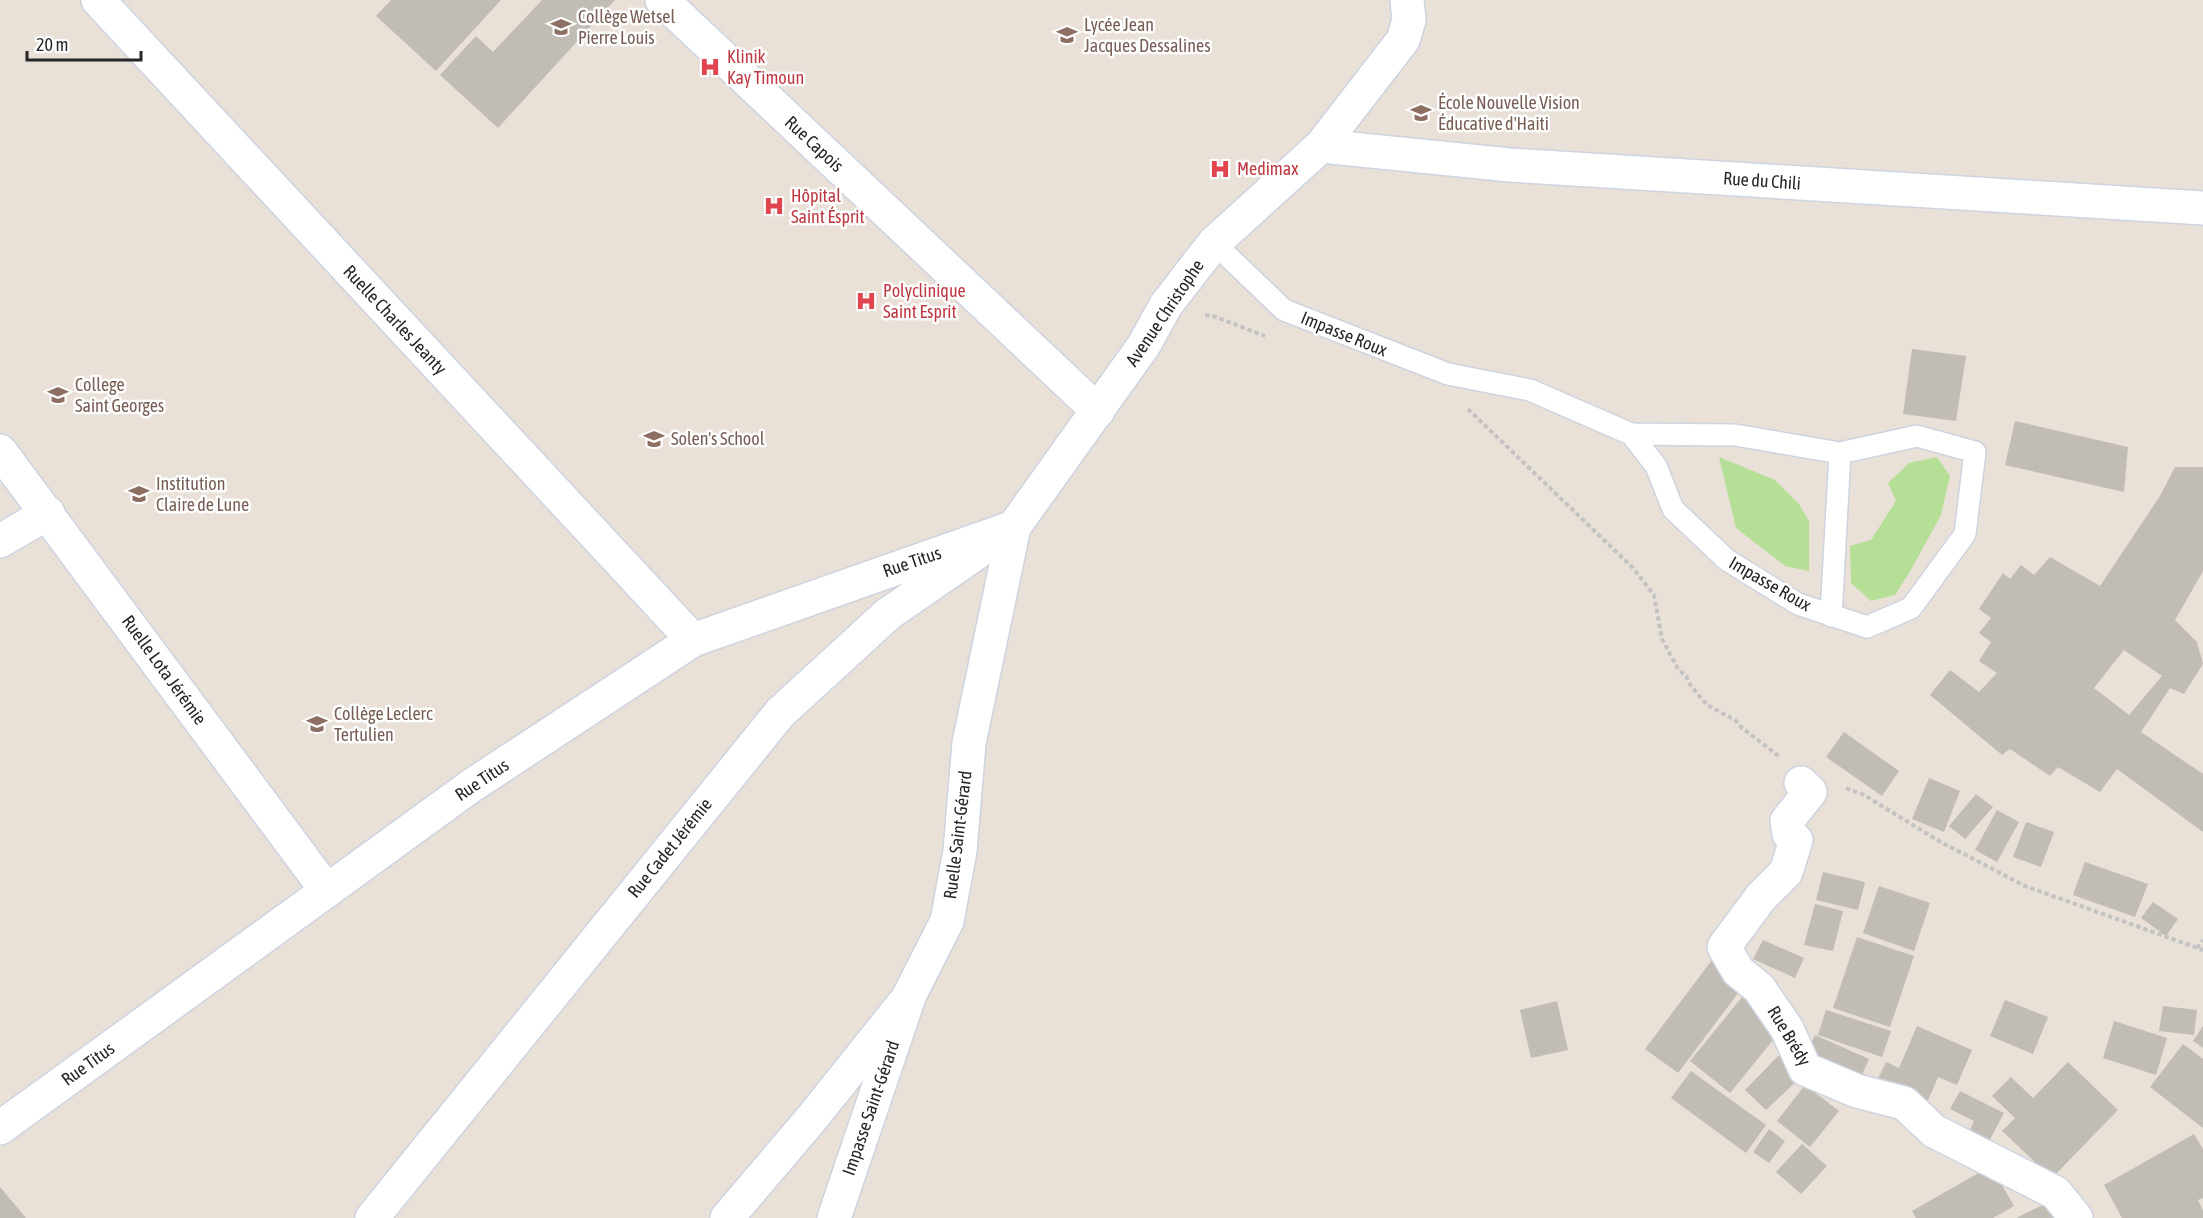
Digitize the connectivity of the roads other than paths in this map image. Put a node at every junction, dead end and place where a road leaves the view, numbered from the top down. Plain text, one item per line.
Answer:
1 (98, 0) edge
2 (662, 0) edge
3 (1407, 0) edge
4 (1321, 146) junction
5 (2203, 208) edge
6 (1214, 243) junction
7 (1098, 411) junction
8 (1631, 434) junction
9 (0, 451) edge
10 (1840, 453) junction
11 (48, 513) junction
12 (1014, 527) junction
13 (0, 541) edge
14 (1831, 616) junction
15 (693, 640) junction
16 (1801, 783) road end
17 (327, 891) junction
18 (908, 998) junction
19 (0, 1128) edge
20 (372, 1218) edge
21 (727, 1218) edge
22 (834, 1218) edge
23 (2076, 1218) edge

1 - 15 street, Ruelle Charles Jeanty
2 - 7 street, Rue Capois
3 - 4 street, Avenue Christophe
4 - 5 street, Rue du Chili
4 - 6 street, Avenue Christophe
6 - 7 street, Avenue Christophe
6 - 8 lane, Impasse Roux
7 - 12 street, Avenue Christophe
8 - 10 lane, Impasse Roux
8 - 14 lane, Impasse Roux
9 - 11 street, Ruelle Lota Jérémie
10 - 14 lane
10 - 14 lane, Impasse Roux
11 - 13 street
11 - 17 street, Ruelle Lota Jérémie
12 - 15 street, Rue Titus
12 - 18 street, Ruelle Saint-Gérard
12 - 20 street, Rue Cadet Jérémie
15 - 17 street, Rue Titus
16 - 23 street, Rue Brédy
17 - 19 street, Rue Titus
18 - 21 street, Ruelle Saint-Gérard
18 - 22 street, Impasse Saint-Gérard

